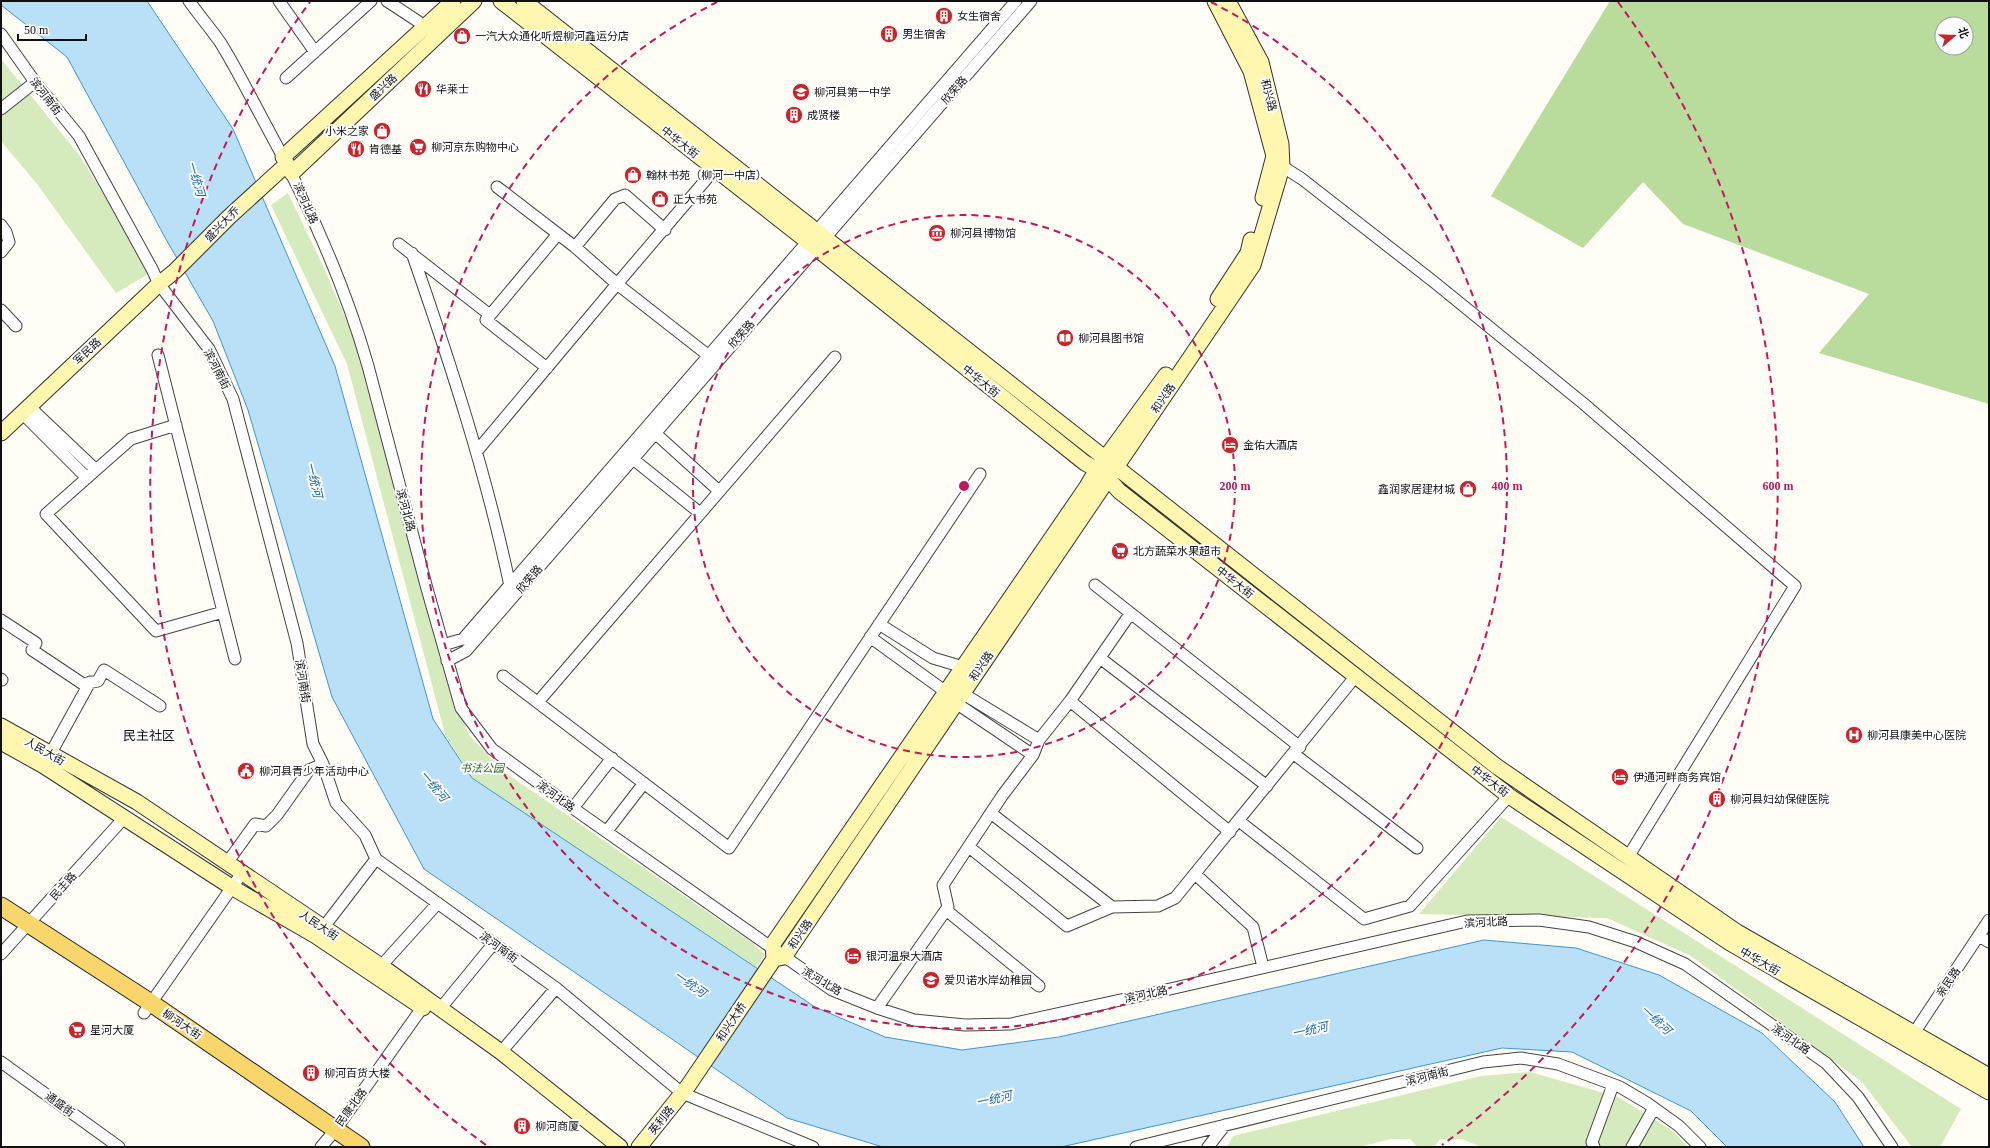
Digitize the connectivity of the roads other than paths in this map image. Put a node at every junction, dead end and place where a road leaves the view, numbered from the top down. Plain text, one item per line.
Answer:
1 (189, 1) edge
2 (279, 1) edge
3 (371, 1) edge
4 (387, 1) edge
5 (453, 1) edge
6 (474, 1) edge
7 (501, 1) edge
8 (524, 1) edge
9 (1016, 1) edge
10 (1031, 1) edge
11 (1215, 1) edge
12 (1228, 1) edge
13 (425, 26) junction
14 (1, 34) edge
15 (315, 52) junction
16 (286, 78) dead end
17 (35, 82) junction
18 (1, 109) edge
19 (1278, 164) junction
20 (287, 165) junction
21 (715, 169) junction
22 (497, 187) dead end
23 (1, 225) edge
24 (665, 230) junction
25 (558, 234) junction
26 (816, 240) junction
27 (399, 244) dead end
28 (575, 247) junction
29 (1, 252) edge
30 (412, 253) junction
31 (175, 271) joint
32 (159, 284) junction
33 (617, 284) junction
34 (1, 310) edge
35 (490, 315) junction
36 (16, 326) dead end
37 (158, 355) dead end
38 (709, 356) junction
39 (835, 357) dead end
40 (547, 368) junction
41 (26, 409) junction
42 (176, 425) junction
43 (1, 432) edge
44 (655, 433) junction
45 (477, 451) junction
46 (633, 459) junction
47 (1110, 468) junction
48 (96, 470) junction
49 (1096, 471) junction
50 (980, 474) dead end
51 (87, 478) junction
52 (719, 491) junction
53 (700, 513) junction
54 (1095, 585) dead end
55 (510, 586) junction
56 (223, 612) junction
57 (1130, 614) junction
58 (1, 620) edge
59 (879, 624) junction
60 (870, 637) junction
61 (443, 645) junction
62 (1100, 658) junction
63 (235, 659) dead end
64 (447, 661) junction
65 (963, 667) junction
66 (503, 676) dead end
67 (1355, 677) junction
68 (90, 682) junction
69 (955, 696) junction
70 (1070, 701) junction
71 (538, 702) junction
72 (160, 706) dead end
73 (1, 726) edge
74 (1039, 740) junction
75 (1, 742) edge
76 (1297, 750) junction
77 (1033, 755) junction
78 (612, 758) junction
79 (47, 761) junction
80 (323, 764) junction
81 (644, 783) junction
82 (1267, 786) junction
83 (1509, 796) junction
84 (573, 808) junction
85 (992, 814) junction
86 (124, 818) junction
87 (1238, 822) junction
88 (607, 831) junction
89 (1230, 832) junction
90 (969, 847) junction
91 (1417, 848) dead end
92 (1628, 857) junction
93 (376, 859) junction
94 (227, 863) junction
95 (242, 873) junction
96 (1195, 874) junction
97 (233, 888) junction
98 (438, 903) junction
99 (1, 906) edge
100 (1112, 907) junction
101 (946, 910) junction
102 (1, 919) edge
103 (1989, 920) edge
104 (24, 927) junction
105 (323, 928) junction
106 (1979, 936) junction
107 (1989, 942) edge
108 (494, 943) junction
109 (1, 954) edge
110 (777, 955) junction
111 (381, 966) junction
112 (1263, 967) junction
113 (1038, 986) dead end
114 (556, 988) junction
115 (148, 1008) junction
116 (422, 1008) junction
117 (877, 1008) junction
118 (440, 1009) junction
119 (1910, 1039) junction
120 (501, 1052) junction
121 (1, 1062) edge
122 (1989, 1076) edge
123 (1613, 1085) junction
124 (685, 1090) junction
125 (1989, 1092) edge
126 (1654, 1108) junction
127 (1225, 1125) junction
128 (329, 1138) edge
129 (119, 1147) edge
130 (344, 1147) edge
131 (361, 1147) edge
132 (604, 1147) edge
133 (620, 1147) edge
134 (639, 1147) edge
135 (813, 1147) edge
136 (1136, 1147) edge
137 (1208, 1147) edge
138 (1594, 1147) edge
139 (1632, 1147) edge
140 (1700, 1147) edge
141 (1892, 1147) edge

1 - 20 street, 滨河北路
2 - 15 street
3 - 15 street
4 - 13 street
5 - 13 street, 盛兴路
6 - 20 street, 盛兴路
7 - 21 street, 中华大街
8 - 26 street, 中华大街
9 - 26 street, 欣荣路
10 - 26 street, 欣荣路
11 - 19 street, 和兴路
12 - 19 street, 和兴路
13 - 20 street, 盛兴路
14 - 17 street, 滨河南街
15 - 16 street
17 - 18 street
17 - 32 street, 滨河南街
19 - 47 street, 和兴路
19 - 92 street
20 - 31 street, 盛兴大乔
20 - 61 street, 滨河北路
21 - 24 street
21 - 26 street, 中华大街
22 - 25 street
23 - 29 street
24 - 28 street
24 - 33 street
25 - 28 street
25 - 35 street
26 - 38 street, 欣荣路
26 - 44 street, 欣荣路
26 - 47 street, 中华大街
26 - 49 street, 中华大街
27 - 30 street
28 - 33 street
30 - 35 street
30 - 45 street
31 - 32 street, 军民路
32 - 41 street, 军民路
32 - 80 street, 滨河南街
33 - 38 street
33 - 40 street
34 - 36 street
35 - 40 street
37 - 42 street
38 - 55 street, 欣荣路
39 - 52 street
40 - 45 street
41 - 43 street, 军民路
41 - 48 street
41 - 51 street
42 - 48 street
42 - 56 street
44 - 46 street, 欣荣路
44 - 52 street
45 - 55 street
46 - 53 street
46 - 64 street, 欣荣路
47 - 49 street, 中华大街
47 - 67 street, 中华大街
47 - 69 street, 和兴路
47 - 92 street, 中华大街
48 - 51 street
49 - 65 street, 和兴路
50 - 59 street
51 - 56 street
52 - 53 street
53 - 71 street
54 - 57 street
55 - 61 street, 欣荣路
56 - 63 street
57 - 62 street
57 - 76 street
58 - 68 street
59 - 60 street
59 - 65 street
60 - 69 street
60 - 81 street
61 - 64 street, 滨河北路
62 - 70 street
62 - 82 street
64 - 84 street, 滨河北路
65 - 69 street, 和兴路
66 - 71 street
67 - 76 street
67 - 83 street, 中华大街
68 - 72 street
68 - 79 street
69 - 74 street
69 - 77 street
69 - 110 street, 和兴路
70 - 74 street
70 - 89 street
71 - 78 street
73 - 79 street, 人民大街
74 - 77 street
75 - 79 street, 人民大街
76 - 82 street
76 - 91 street
77 - 85 street
78 - 81 street
78 - 84 street
79 - 86 street, 人民大街
79 - 94 street, 人民大街
80 - 93 street, 滨河南街
80 - 94 street
81 - 88 street
82 - 87 street
83 - 87 street
83 - 119 street, 中华大街
84 - 88 street, 滨河北路
85 - 90 street
85 - 100 street
86 - 97 street, 人民大街
86 - 104 street, 民主路
87 - 89 street
88 - 110 street, 滨河北路
89 - 96 street
90 - 100 street
90 - 101 street
92 - 119 street, 中华大街
93 - 98 street, 滨河南街
93 - 105 street
94 - 95 street, 人民大街
95 - 97 street
95 - 105 street, 人民大街
96 - 100 street
96 - 112 street
97 - 115 street
97 - 116 street, 人民大街
98 - 108 street, 滨河南街
98 - 111 street
99 - 104 main road, 柳河大街
101 - 113 street
101 - 117 street
102 - 104 main road, 柳河大街
103 - 106 street, 亲民路
104 - 109 street, 民主路
104 - 115 main road, 柳河大街
105 - 111 street, 人民大街
106 - 107 street
106 - 119 street, 亲民路
108 - 114 street, 滨河南街
108 - 118 street
110 - 117 street, 滨河北路
110 - 124 street, 和兴大桥
111 - 118 street, 人民大街
112 - 117 street, 滨河北路
112 - 141 street, 滨河北路
114 - 120 street
114 - 124 street, 滨河南街
115 - 128 main road, 柳河大街
116 - 128 street, 民康北路
116 - 132 street, 人民大街
118 - 120 street, 人民大街
119 - 122 street, 中华大街
119 - 125 street, 中华大街
120 - 133 street, 人民大街
121 - 129 street, 通盛街
123 - 126 street, 滨河南街
123 - 127 street, 滨河南街
123 - 138 street
124 - 134 street, 英利路
124 - 135 street, 滨河南街
126 - 139 street
126 - 140 street, 滨河南街
127 - 136 street, 滨河南街
127 - 137 street
128 - 130 main road, 柳河大街
128 - 131 main road, 柳河大街

